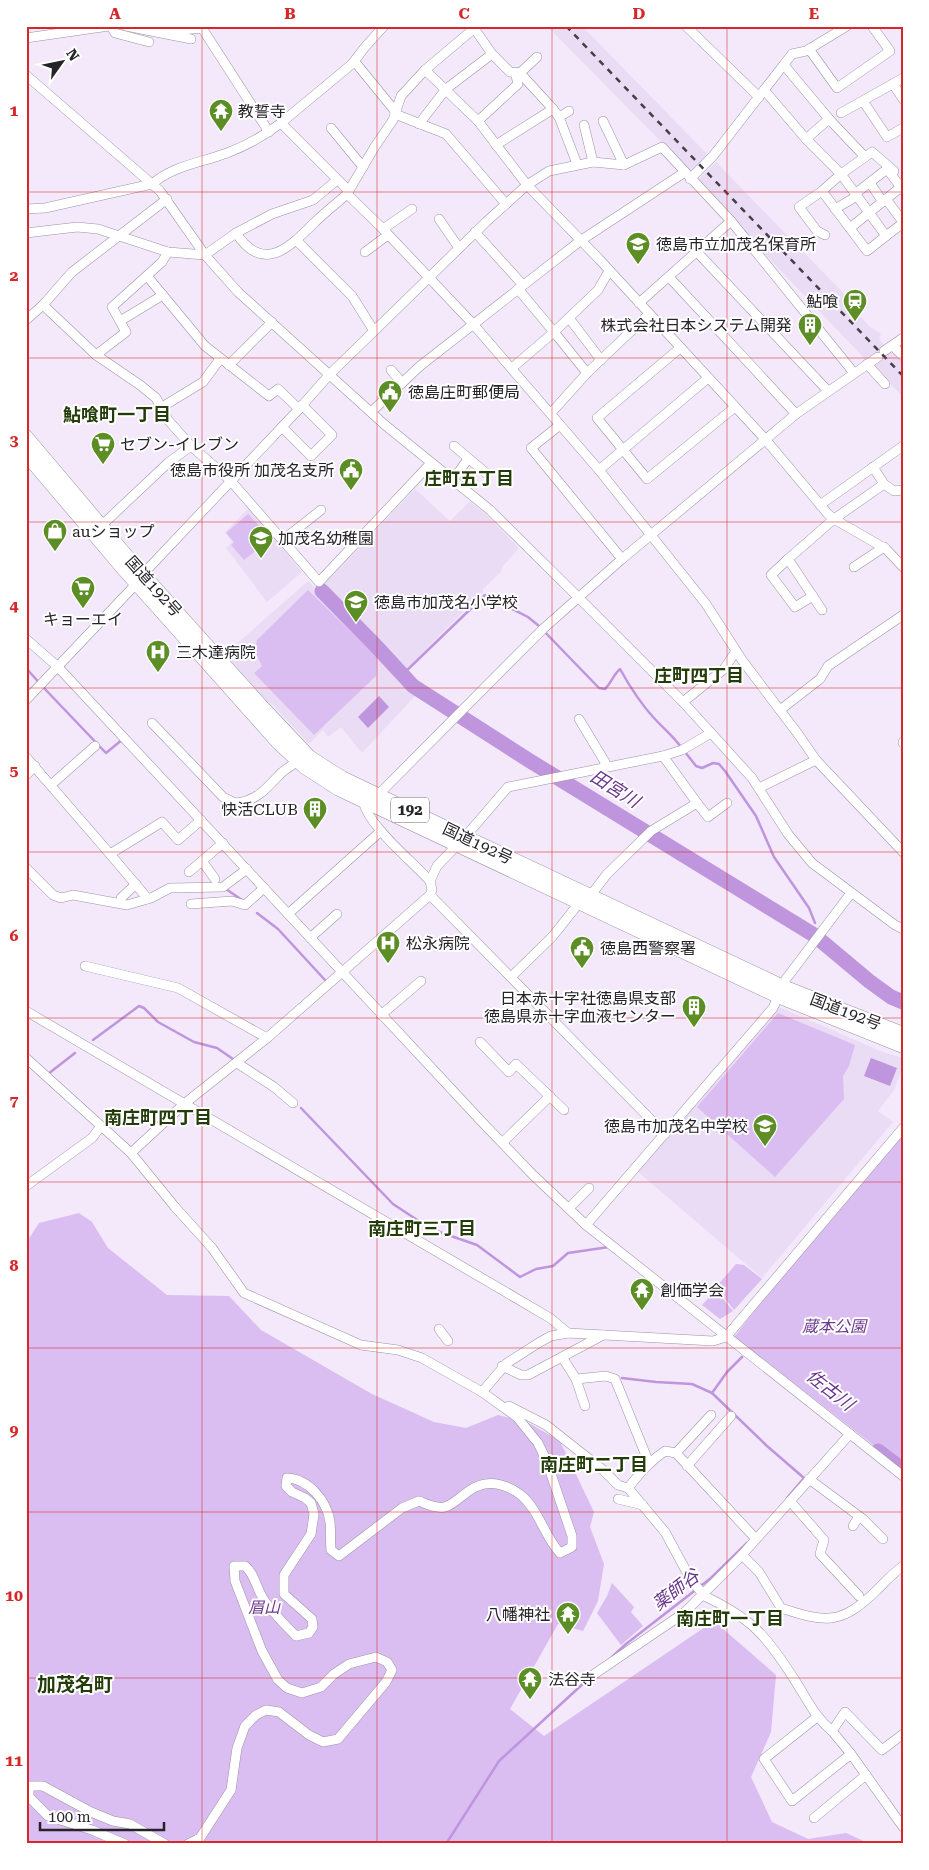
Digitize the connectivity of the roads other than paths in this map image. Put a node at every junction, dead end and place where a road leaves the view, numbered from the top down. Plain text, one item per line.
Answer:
1 (110, 26) edge
2 (126, 26) edge
3 (384, 26) edge
4 (686, 26) edge
5 (847, 26) edge
6 (872, 26) edge
7 (472, 28) edge
8 (26, 31) edge
9 (161, 32) junction
10 (50, 34) junction
11 (26, 38) edge
12 (191, 39) dead end
13 (149, 42) dead end
14 (809, 49) junction
15 (492, 54) junction
16 (537, 57) dead end
17 (355, 62) junction
18 (784, 65) junction
19 (425, 70) junction
20 (517, 72) junction
21 (26, 75) edge
22 (903, 78) edge
23 (893, 84) junction
24 (446, 89) junction
25 (761, 94) junction
26 (903, 99) edge
27 (863, 101) junction
28 (553, 109) junction
29 (569, 111) dead end
30 (395, 113) junction
31 (841, 114) dead end
32 (559, 118) junction
33 (829, 119) junction
34 (478, 121) junction
35 (604, 121) dead end
36 (281, 123) junction
37 (419, 124) junction
38 (584, 125) dead end
39 (331, 128) dead end
40 (903, 128) edge
41 (269, 132) junction
42 (806, 139) junction
43 (496, 145) junction
44 (865, 157) junction
45 (593, 162) junction
46 (577, 164) junction
47 (624, 165) junction
48 (363, 166) junction
49 (841, 174) junction
50 (688, 176) junction
51 (337, 180) junction
52 (870, 183) junction
53 (152, 184) junction
54 (527, 185) junction
55 (902, 186) edge
56 (822, 191) junction
57 (348, 193) junction
58 (857, 194) junction
59 (167, 199) junction
60 (884, 200) junction
61 (506, 204) junction
62 (412, 208) dead end
63 (26, 209) edge
64 (835, 209) junction
65 (869, 214) junction
66 (439, 219) dead end
67 (731, 221) junction
68 (903, 222) edge
69 (850, 228) junction
70 (386, 232) junction
71 (475, 232) junction
72 (26, 233) edge
73 (236, 233) junction
74 (826, 235) dead end
75 (119, 236) junction
76 (886, 236) junction
77 (297, 241) junction
78 (580, 241) junction
79 (459, 248) junction
80 (168, 252) junction
81 (365, 252) dead end
82 (696, 252) junction
83 (205, 255) junction
84 (609, 271) junction
85 (147, 276) junction
86 (669, 277) junction
87 (429, 278) junction
88 (520, 287) junction
89 (162, 295) junction
90 (639, 303) junction
91 (43, 305) junction
92 (649, 314) junction
93 (570, 318) junction
94 (26, 320) edge
95 (120, 321) junction
96 (272, 322) junction
97 (473, 324) junction
98 (374, 331) junction
99 (554, 332) junction
100 (903, 338) edge
101 (893, 346) junction
102 (680, 348) junction
103 (96, 355) junction
104 (903, 356) edge
105 (220, 359) junction
106 (601, 360) junction
107 (868, 364) junction
108 (229, 365) junction
109 (512, 368) junction
110 (391, 370) dead end
111 (854, 373) junction
112 (587, 374) junction
113 (329, 375) junction
114 (708, 378) junction
115 (402, 383) junction
116 (885, 384) dead end
117 (828, 391) junction
118 (162, 407) junction
119 (300, 407) junction
120 (734, 407) junction
121 (371, 412) junction
122 (551, 413) junction
123 (796, 414) junction
124 (560, 425) junction
125 (282, 427) junction
126 (26, 437) edge
127 (765, 439) junction
128 (191, 446) junction
129 (454, 446) dead end
130 (903, 446) edge
131 (624, 450) junction
132 (26, 454) edge
133 (468, 459) junction
134 (432, 462) junction
135 (873, 467) junction
136 (600, 470) junction
137 (486, 473) dead end
138 (230, 480) junction
139 (452, 480) junction
140 (884, 484) junction
141 (903, 490) edge
142 (820, 505) junction
143 (321, 510) dead end
144 (834, 519) junction
145 (101, 526) junction
146 (651, 533) junction
147 (283, 540) junction
148 (884, 547) junction
149 (622, 558) junction
150 (788, 559) junction
151 (854, 567) dead end
152 (903, 567) edge
153 (140, 578) junction
154 (813, 596) junction
155 (578, 597) junction
156 (822, 610) dead end
157 (903, 615) edge
158 (26, 639) edge
159 (736, 651) junction
160 (57, 666) junction
161 (26, 700) edge
162 (683, 702) junction
163 (780, 710) junction
164 (580, 719) dead end
165 (152, 722) dead end
166 (711, 733) junction
167 (94, 746) dead end
168 (663, 756) junction
169 (26, 757) edge
170 (816, 760) junction
171 (298, 761) junction
172 (35, 766) junction
173 (604, 768) junction
174 (26, 774) edge
175 (51, 785) junction
176 (759, 788) junction
177 (378, 795) junction
178 (363, 800) junction
179 (696, 803) junction
180 (727, 803) dead end
181 (201, 820) junction
182 (380, 831) junction
183 (461, 841) junction
184 (223, 843) junction
185 (903, 852) edge
186 (110, 854) junction
187 (202, 861) junction
188 (26, 868) edge
189 (247, 869) junction
190 (189, 872) dead end
191 (215, 879) dead end
192 (430, 881) junction
193 (136, 884) junction
194 (264, 888) junction
195 (851, 892) junction
196 (430, 895) junction
197 (121, 898) dead end
198 (148, 898) junction
199 (585, 899) junction
200 (191, 904) dead end
201 (288, 914) junction
202 (337, 914) dead end
203 (903, 929) edge
204 (310, 938) junction
205 (85, 966) dead end
206 (342, 973) junction
207 (511, 977) junction
208 (421, 981) dead end
209 (781, 991) junction
210 (26, 1011) edge
211 (382, 1015) junction
212 (903, 1034) edge
213 (267, 1038) junction
214 (480, 1042) dead end
215 (903, 1046) edge
216 (26, 1058) edge
217 (236, 1063) junction
218 (550, 1096) junction
219 (292, 1103) dead end
220 (184, 1104) junction
221 (564, 1110) dead end
222 (101, 1126) junction
223 (903, 1128) edge
224 (665, 1134) junction
225 (503, 1142) junction
226 (131, 1153) junction
227 (26, 1186) edge
228 (589, 1188) dead end
229 (569, 1208) junction
230 (586, 1225) junction
231 (439, 1329) dead end
232 (568, 1333) junction
233 (604, 1335) junction
234 (726, 1337) junction
235 (448, 1341) dead end
236 (562, 1357) junction
237 (502, 1366) junction
238 (576, 1379) junction
239 (482, 1392) junction
240 (491, 1399) junction
241 (585, 1406) dead end
242 (711, 1415) dead end
243 (731, 1416) dead end
244 (850, 1434) junction
245 (676, 1453) junction
246 (648, 1463) junction
247 (687, 1466) junction
248 (903, 1476) edge
249 (810, 1479) junction
250 (628, 1488) junction
251 (618, 1499) dead end
252 (790, 1501) junction
253 (643, 1505) junction
254 (859, 1516) junction
255 (853, 1526) dead end
256 (756, 1539) junction
257 (883, 1539) dead end
258 (742, 1555) junction
259 (903, 1566) edge
260 (703, 1594) junction
261 (860, 1596) dead end
262 (587, 1679) dead end
263 (817, 1718) junction
264 (832, 1731) junction
265 (903, 1734) edge
266 (851, 1754) junction
267 (866, 1775) junction
268 (814, 1818) dead end
269 (903, 1827) edge
270 (125, 1844) edge
271 (165, 1844) edge
272 (188, 1844) edge

1 - 10 street
1 - 13 street
2 - 9 street
3 - 17 street
4 - 25 street
5 - 14 street
6 - 14 street
7 - 15 street
7 - 19 street
8 - 10 street
9 - 12 street
9 - 41 street
10 - 11 street
14 - 18 street
15 - 20 street
15 - 24 street
16 - 20 street
17 - 30 street
17 - 36 street
18 - 25 street
18 - 33 street
19 - 24 street
19 - 30 street
20 - 28 street
20 - 34 street
21 - 53 street
22 - 23 street
23 - 26 street
23 - 27 street
24 - 34 street
24 - 37 street
25 - 42 street
25 - 50 street
27 - 31 street
27 - 40 street
28 - 32 street
28 - 43 street
29 - 32 street
30 - 37 street
30 - 48 street
32 - 46 street
33 - 42 street
33 - 44 street
34 - 43 street
35 - 47 street
36 - 41 street
36 - 51 street
37 - 61 street
38 - 45 street
39 - 48 street
41 - 53 street
42 - 49 street
43 - 54 street
44 - 49 street
44 - 55 street
45 - 46 street
45 - 47 street
46 - 54 street
47 - 50 street
48 - 57 street
49 - 56 street
49 - 58 street
50 - 67 street
50 - 78 street
51 - 57 street
51 - 73 street
52 - 55 street
52 - 58 street
52 - 60 street
53 - 59 street
53 - 63 street
54 - 61 street
54 - 78 street
55 - 60 street
56 - 64 street
56 - 74 street
57 - 70 street
57 - 77 street
58 - 64 street
58 - 65 street
59 - 75 street
59 - 83 street
60 - 65 street
60 - 68 street
61 - 71 street
62 - 70 street
64 - 69 street
65 - 69 street
65 - 76 street
66 - 79 street
67 - 82 street
67 - 111 street
68 - 76 street
69 - 76 street
70 - 81 street
70 - 87 street
71 - 79 street
71 - 88 street
72 - 75 street
73 - 77 street
73 - 83 street
75 - 80 street
75 - 91 street
77 - 98 street
78 - 84 street
78 - 88 street
79 - 87 street
80 - 83 street
80 - 85 street
82 - 86 street
82 - 117 street
83 - 96 street
84 - 90 street
84 - 93 street
85 - 89 street
85 - 95 street
86 - 90 street
86 - 123 street
87 - 97 street
87 - 98 street
88 - 97 street
88 - 99 street
89 - 95 street
89 - 105 street
90 - 92 street
91 - 94 street
91 - 103 street
92 - 102 street
92 - 106 street
93 - 99 street
93 - 106 street
95 - 103 street
96 - 108 street
96 - 113 street
97 - 109 street
97 - 115 street
98 - 113 street
99 - 109 street
99 - 112 street
100 - 101 street
101 - 104 street
101 - 107 street
102 - 114 street
102 - 131 street
103 - 118 street
105 - 108 street
105 - 118 street
106 - 112 street
107 - 111 street
107 - 116 street
108 - 119 street
109 - 122 street
110 - 115 street
111 - 117 street
112 - 122 street
113 - 119 street
113 - 121 street
114 - 120 street
114 - 131 street
115 - 121 street
117 - 123 street
118 - 128 street
119 - 125 street
119 - 125 street
120 - 127 street
120 - 131 street
121 - 134 street
122 - 124 street
123 - 127 street
124 - 136 street
124 - 149 street
125 - 138 street
126 - 145 highway, 国道192号 / 192
127 - 142 street
127 - 146 street
128 - 138 street
128 - 145 street
129 - 133 street
130 - 135 street
131 - 136 street
132 - 153 highway, 国道192号 / 192
133 - 137 street
133 - 139 street
134 - 139 street
134 - 147 street
135 - 140 street
135 - 142 street
136 - 146 street
138 - 147 street
138 - 153 street
139 - 155 street
140 - 141 street
140 - 144 street
142 - 144 street
143 - 147 street
144 - 148 street
144 - 150 street
145 - 153 highway, 国道192号 / 192
146 - 149 street
146 - 159 street
148 - 151 street
148 - 152 street
149 - 155 street
150 - 154 street
150 - 154 street
153 - 160 street
153 - 171 highway, 国道192号 / 192
153 - 177 highway, 国道192号 / 192
154 - 156 street
155 - 162 street
155 - 177 street
157 - 163 street
158 - 160 street
159 - 162 street
159 - 163 street
160 - 161 street
160 - 181 street
162 - 166 street
163 - 170 street
164 - 173 street
165 - 171 street
166 - 168 street
166 - 176 street
167 - 175 street
168 - 173 street
168 - 179 street
169 - 172 street
170 - 176 street
170 - 185 street
171 - 178 highway, 国道192号 / 192
172 - 174 street
172 - 175 street
173 - 183 street
175 - 186 street
176 - 195 street
177 - 183 highway, 国道192号 / 192
178 - 182 street
178 - 183 highway, 国道192号 / 192
179 - 180 street
179 - 199 street
181 - 184 street
181 - 186 street
182 - 192 street
182 - 201 street
183 - 192 street
183 - 199 highway, 国道192号 / 192
184 - 187 street
184 - 189 street
186 - 193 street
187 - 190 street
187 - 191 street
188 - 198 street
189 - 194 street
189 - 198 street
192 - 196 street
193 - 197 street
193 - 198 street
194 - 200 street
194 - 201 street
195 - 203 street
195 - 209 street
196 - 206 street
196 - 207 street
199 - 207 street
199 - 209 highway, 国道192号 / 192
201 - 204 street
202 - 204 street
204 - 206 street
205 - 213 street
206 - 211 street
206 - 213 street
207 - 224 street
208 - 211 street
209 - 212 highway, 国道192号 / 192
209 - 215 highway, 国道192号 / 192
209 - 224 street
210 - 220 street
211 - 225 street
213 - 217 street
214 - 218 street
216 - 222 street
217 - 219 street
217 - 220 street
218 - 221 street
218 - 225 street
220 - 226 street
220 - 232 street
222 - 226 street
222 - 227 street
223 - 234 street
224 - 230 street
225 - 229 street
226 - 239 street
228 - 229 street
229 - 230 street
230 - 234 street
231 - 235 street
232 - 233 street
232 - 237 street
233 - 234 street
233 - 236 street
234 - 244 street
236 - 237 street
236 - 238 street
237 - 239 street
238 - 241 street
238 - 246 street
239 - 240 street
240 - 250 street
240 - 272 street
242 - 245 street
243 - 247 street
244 - 248 street
244 - 249 street
245 - 246 street
245 - 247 street
246 - 250 street
247 - 256 street
249 - 252 street
249 - 254 street
250 - 253 street
251 - 253 street
252 - 256 street
252 - 261 street
253 - 260 street
254 - 255 street
254 - 257 street
256 - 258 street
258 - 259 street
258 - 260 street
260 - 262 street
260 - 263 street
263 - 264 street
263 - 266 street
264 - 265 street
264 - 266 street
266 - 267 street
267 - 268 street
267 - 269 street
270 - 271 street

